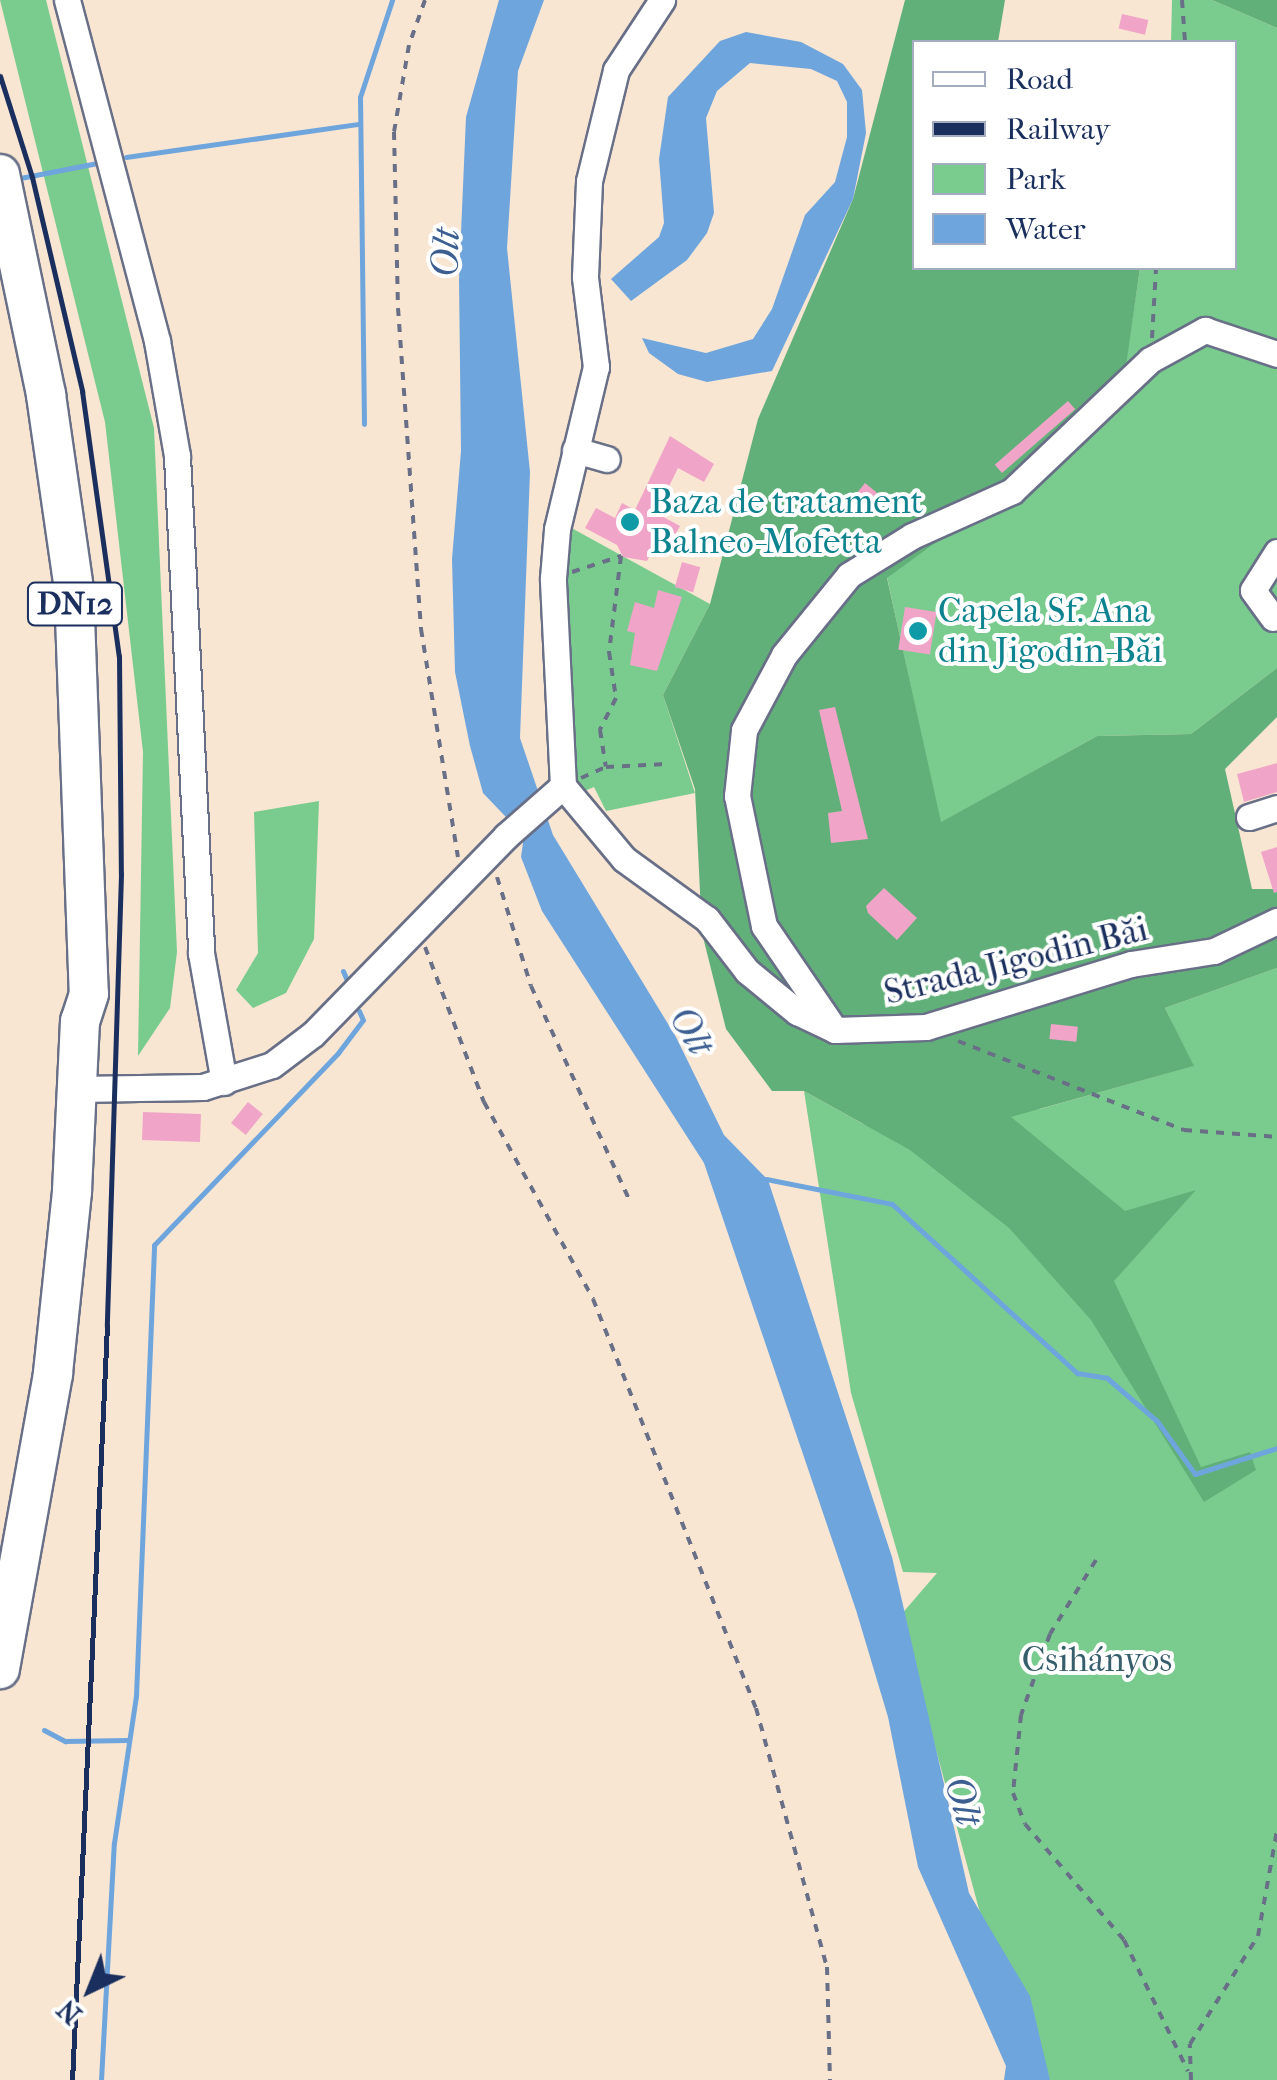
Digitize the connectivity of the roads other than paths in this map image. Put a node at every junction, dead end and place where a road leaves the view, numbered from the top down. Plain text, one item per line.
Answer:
1 (68, 0) edge
2 (662, 0) edge
3 (0, 174) edge
4 (0, 263) edge
5 (1277, 354) edge
6 (576, 450) junction
7 (607, 458) dead end
8 (1277, 552) edge
9 (1273, 618) dead end
10 (555, 793) junction
11 (1277, 808) edge
12 (1249, 817) dead end
13 (1277, 921) edge
14 (80, 1020) junction
15 (835, 1030) junction
16 (224, 1082) junction
17 (77, 1089) junction
18 (0, 1670) edge

1 - 16 street
2 - 6 street
3 - 14 highway, DN12
4 - 14 highway, DN12
5 - 15 street
6 - 7 street
6 - 10 street
8 - 9 street
10 - 15 street, Strada Jigodin Băi
10 - 16 street
11 - 12 street
13 - 15 street, Strada Jigodin Băi
14 - 17 highway, DN12
16 - 17 street
17 - 18 highway, DN12

